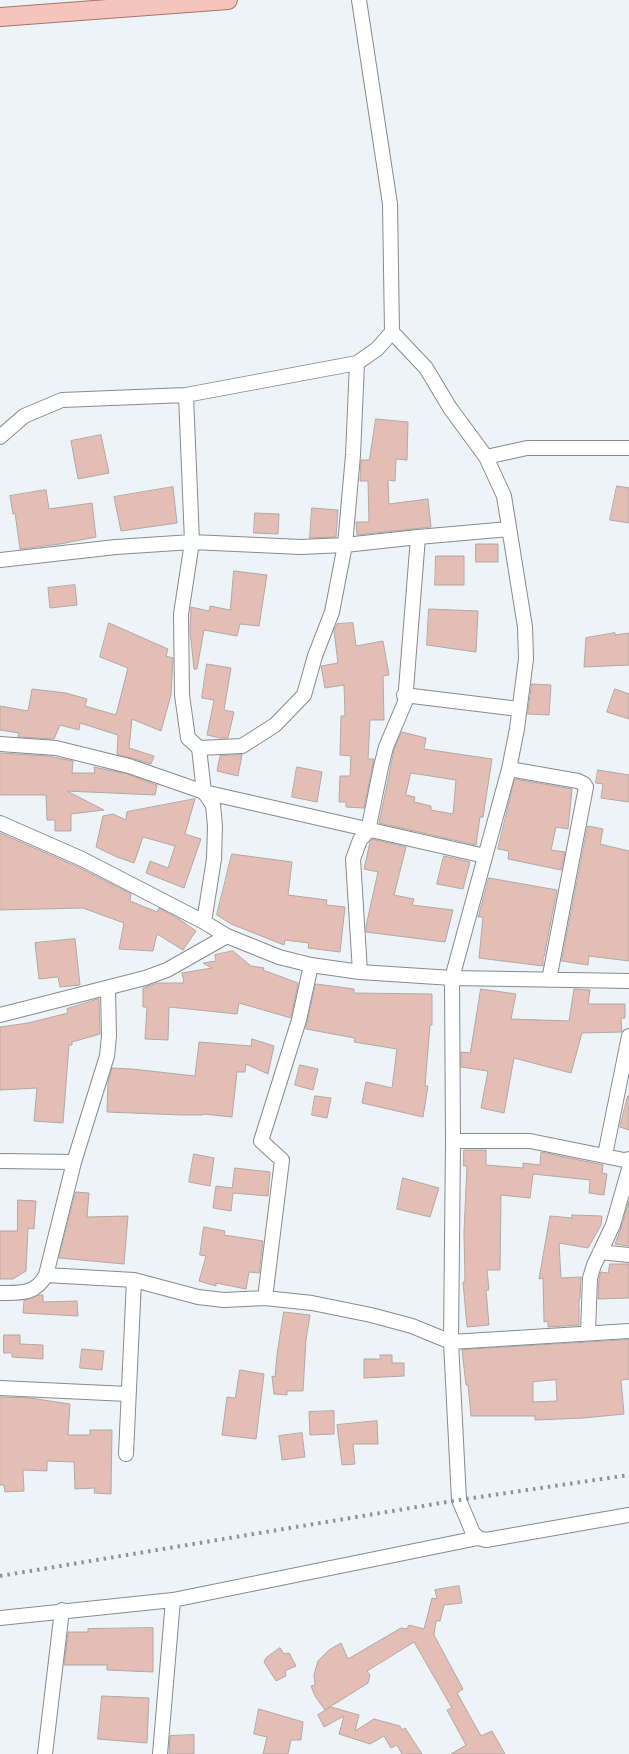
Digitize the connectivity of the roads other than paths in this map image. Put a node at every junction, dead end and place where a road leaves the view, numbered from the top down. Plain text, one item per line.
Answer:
1 (228, 0) edge
2 (359, 0) edge
3 (0, 17) edge
4 (392, 332) junction
5 (357, 363) junction
6 (186, 395) junction
7 (0, 437) edge
8 (629, 448) edge
9 (486, 457) junction
10 (509, 529) junction
11 (418, 537) junction
12 (192, 542) junction
13 (345, 545) junction
14 (0, 560) edge
15 (404, 695) junction
16 (519, 708) junction
17 (0, 744) edge
18 (200, 748) junction
19 (509, 769) junction
20 (204, 792) junction
21 (0, 823) edge
22 (368, 831) junction
23 (485, 856) junction
24 (204, 922) junction
25 (227, 936) junction
26 (311, 965) junction
27 (360, 972) junction
28 (452, 978) junction
29 (549, 980) junction
30 (629, 981) edge
31 (108, 989) junction
32 (0, 1015) edge
33 (629, 1036) edge
34 (453, 1141) junction
35 (605, 1155) junction
36 (629, 1158) edge
37 (0, 1161) edge
38 (74, 1162) junction
39 (629, 1169) edge
40 (623, 1208) edge
41 (600, 1252) junction
42 (629, 1255) edge
43 (46, 1275) junction
44 (134, 1280) junction
45 (0, 1293) edge
46 (265, 1298) junction
47 (629, 1331) edge
48 (588, 1333) junction
49 (451, 1342) junction
50 (0, 1388) edge
51 (128, 1394) junction
52 (126, 1454) dead end
53 (629, 1515) edge
54 (478, 1538) junction
55 (173, 1600) junction
56 (62, 1610) junction
57 (0, 1618) edge
58 (45, 1754) edge
59 (160, 1754) edge

1 - 3 main road
2 - 4 street
4 - 5 street
4 - 9 street
5 - 6 street
5 - 13 street
6 - 7 street
6 - 12 street
8 - 9 street
9 - 10 street
10 - 11 street
10 - 16 street
11 - 13 street
11 - 15 street
12 - 13 street
12 - 14 street
12 - 18 street
13 - 18 street
15 - 16 street
15 - 22 street
16 - 19 street
17 - 20 street
18 - 20 street
19 - 23 street
19 - 29 street
20 - 22 street
20 - 24 street
21 - 24 street
22 - 23 street
22 - 27 street
23 - 28 street
24 - 25 street
25 - 26 street
25 - 31 street
26 - 27 street
26 - 46 street
27 - 28 street
28 - 29 street
28 - 34 street
29 - 30 street
31 - 32 street
31 - 38 street
33 - 35 street
34 - 35 street
34 - 49 street
35 - 36 street
37 - 38 street
38 - 43 street
39 - 40 street
40 - 41 street
41 - 42 street
41 - 48 street
43 - 44 street
43 - 45 street
44 - 46 street
44 - 51 street
46 - 49 street
47 - 48 street
48 - 49 street
49 - 54 street
50 - 51 street
51 - 52 street
53 - 54 street
54 - 55 street
55 - 56 street
55 - 59 street
56 - 57 street
56 - 58 street

